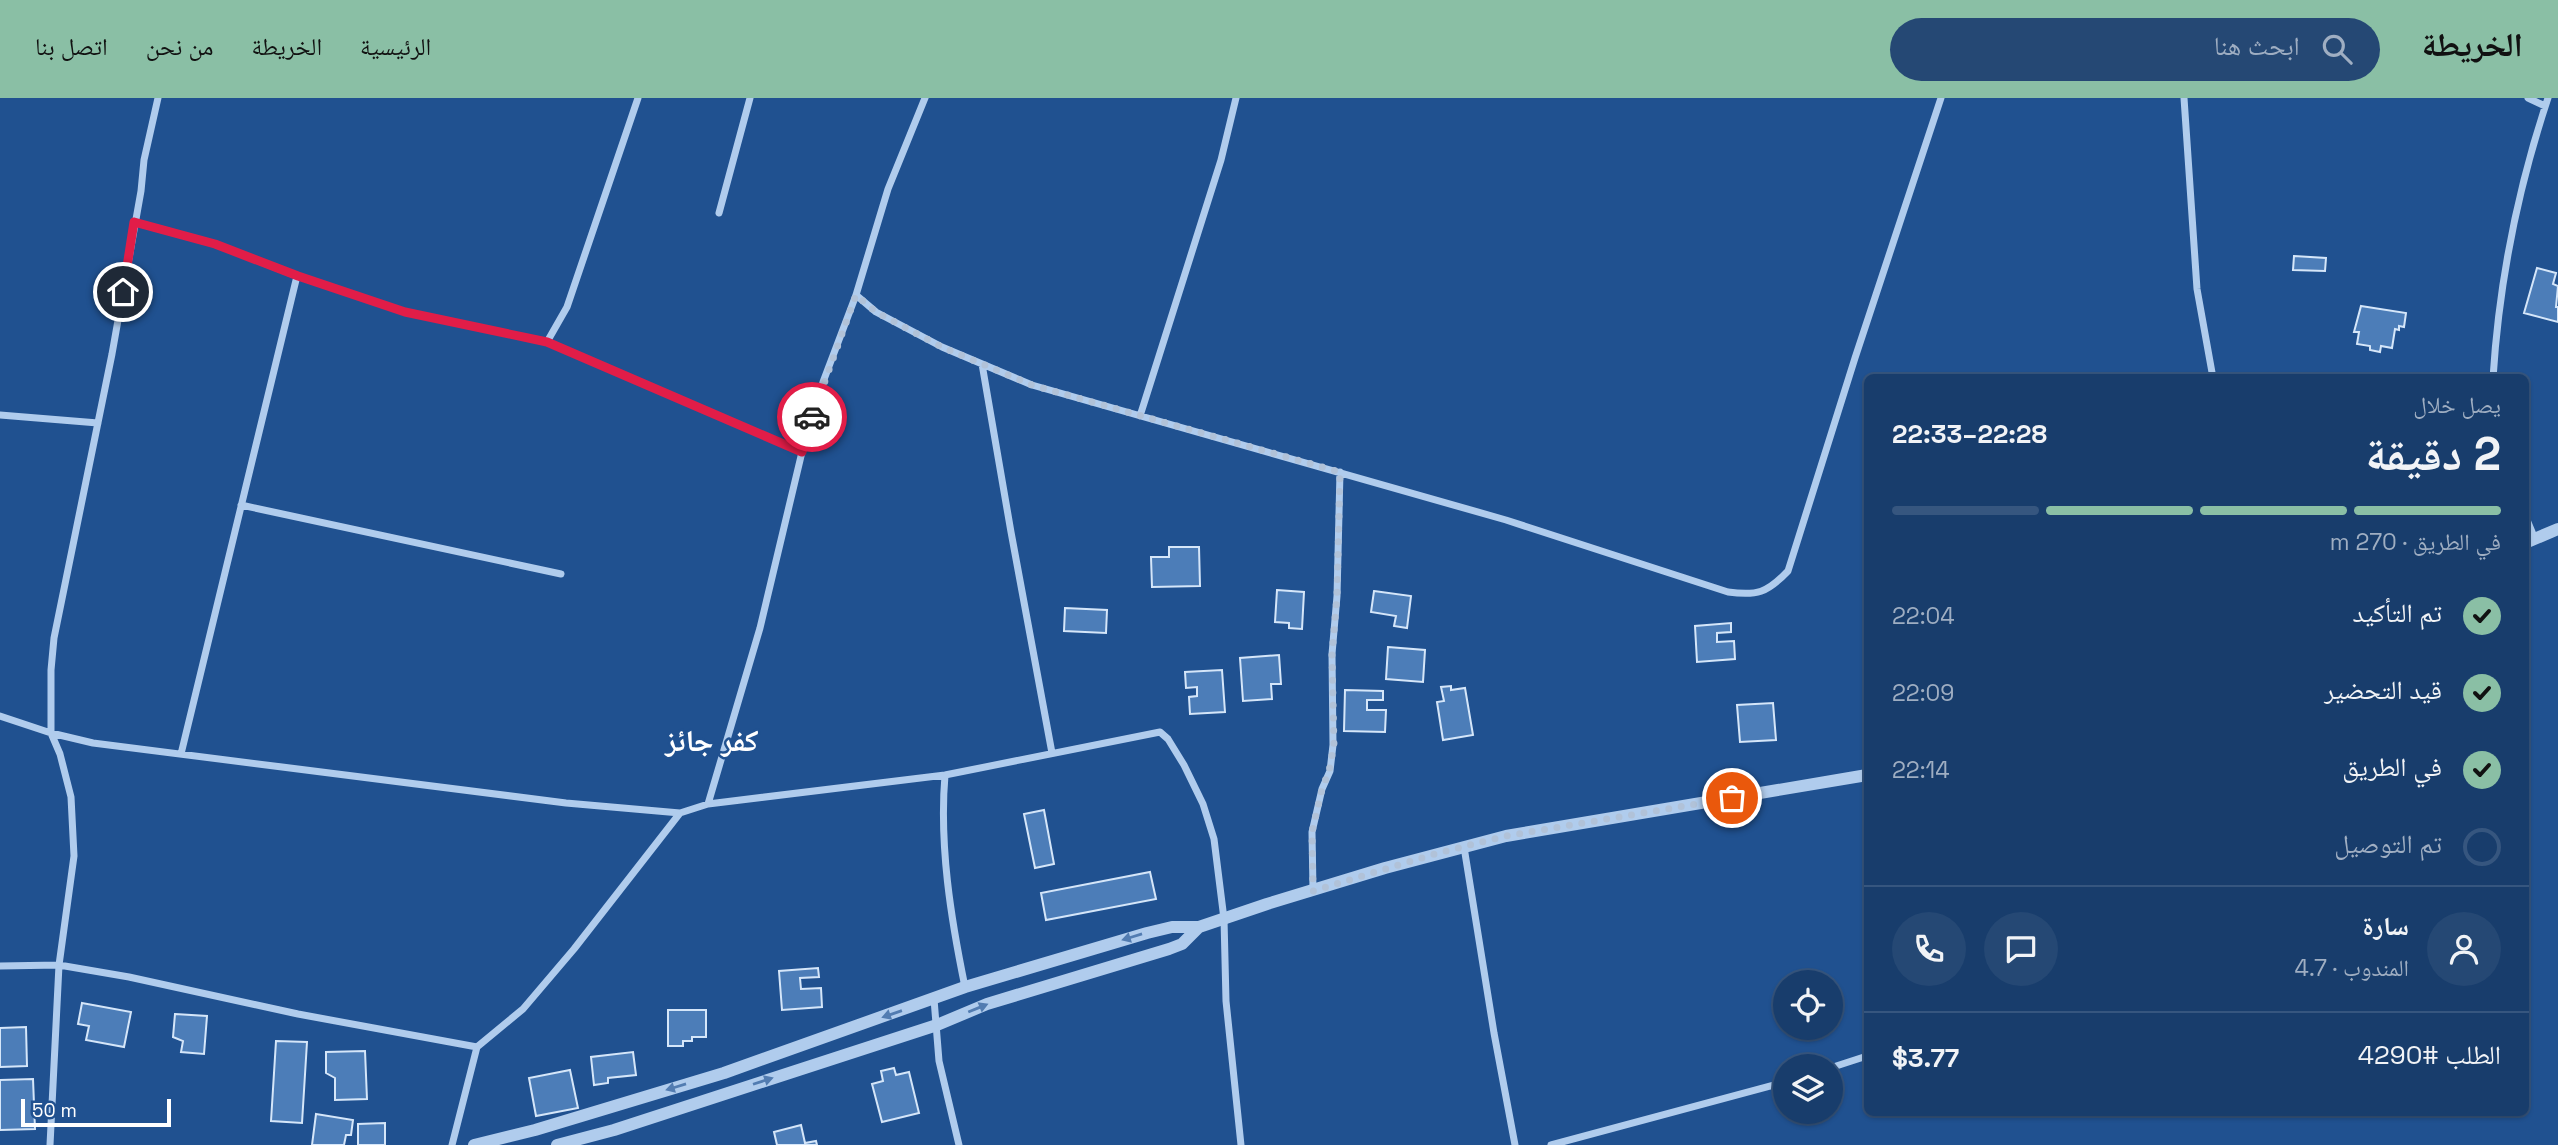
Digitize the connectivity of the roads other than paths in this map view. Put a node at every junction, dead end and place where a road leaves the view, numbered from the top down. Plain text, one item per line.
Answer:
1 (158, 98) edge
2 (638, 98) edge
3 (750, 98) edge
4 (925, 98) edge
5 (1236, 98) edge
6 (1941, 98) edge
7 (2184, 98) edge
8 (2528, 98) edge
9 (2547, 102) edge
10 (719, 213) dead end
11 (134, 222) junction
12 (298, 276) junction
13 (856, 295) junction
14 (547, 342) junction
15 (982, 364) junction
16 (2212, 374) edge
17 (2493, 374) edge
18 (0, 415) edge
19 (1140, 416) junction
20 (98, 423) junction
21 (802, 452) junction
22 (1340, 472) junction
23 (241, 505) junction
24 (2558, 529) edge
25 (2530, 541) edge
26 (561, 574) dead end
27 (0, 716) edge
28 (51, 733) junction
29 (1052, 753) junction
30 (181, 754) junction
31 (945, 775) junction
32 (1864, 776) edge
33 (708, 804) junction
34 (680, 813) junction
35 (1464, 846) junction
36 (1313, 891) junction
37 (1224, 919) junction
38 (1199, 928) junction
39 (59, 965) junction
40 (0, 966) edge
41 (965, 987) junction
42 (934, 999) junction
43 (937, 1025) junction
44 (477, 1047) junction
45 (1864, 1057) edge
46 (1843, 1064) edge
47 (1773, 1085) edge
48 (50, 1145) edge
49 (452, 1145) edge
50 (474, 1145) edge
51 (557, 1145) edge
52 (959, 1145) edge
53 (1241, 1145) edge
54 (1515, 1145) edge
55 (1551, 1145) edge

1 - 11 street
2 - 14 street
3 - 10 street
4 - 13 street
5 - 19 street
6 - 22 street
7 - 16 street
8 - 9 street
9 - 17 street
11 - 12 street
11 - 20 street
12 - 14 street
12 - 23 street
13 - 15 street
13 - 21 street
14 - 21 street
15 - 19 street
15 - 29 street
18 - 20 street
19 - 22 street
20 - 28 street
21 - 33 street
22 - 36 street
23 - 26 street
23 - 30 street
24 - 25 street
27 - 28 street
28 - 30 street
28 - 39 street
29 - 31 street
29 - 37 street
30 - 34 street
31 - 33 street
31 - 41 street
32 - 35 street
33 - 34 street
34 - 44 street
35 - 36 street
35 - 54 street
36 - 37 street
37 - 38 street
37 - 53 street
38 -> 41 street
43 -> 38 street
39 - 40 street
39 - 44 street
39 - 48 street
41 - 42 street
42 - 43 street
42 -> 50 street
51 -> 43 street
43 - 52 street
44 - 49 street
45 - 46 street
47 - 55 street

